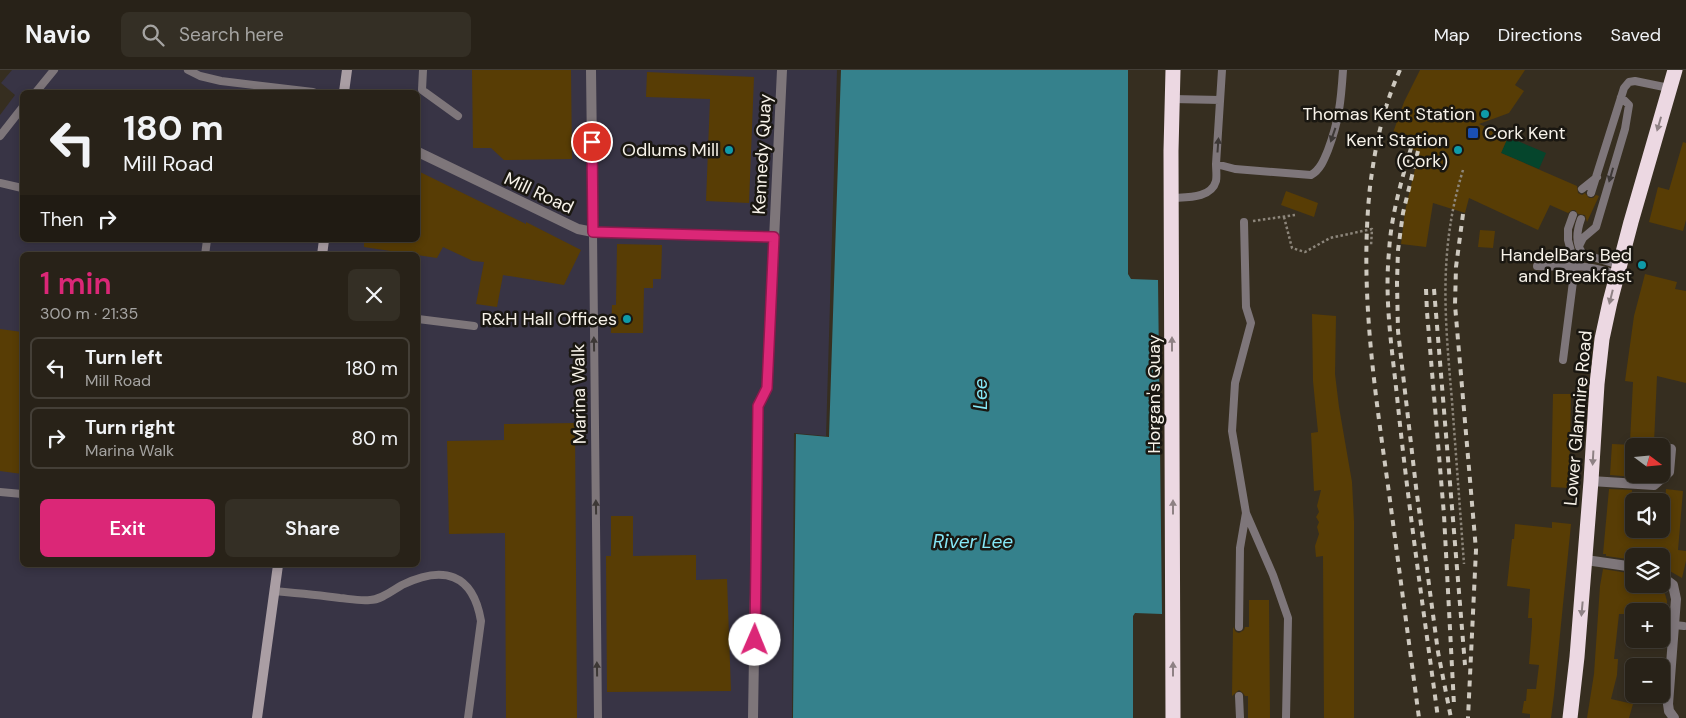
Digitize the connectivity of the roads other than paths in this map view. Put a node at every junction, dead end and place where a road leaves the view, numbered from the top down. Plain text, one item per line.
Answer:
1 (54, 70) edge
2 (188, 70) edge
3 (347, 70) edge
4 (423, 70) edge
5 (591, 70) edge
6 (782, 70) edge
7 (1173, 70) edge
8 (1222, 70) edge
9 (1343, 70) edge
10 (1674, 70) edge
11 (1669, 88) junction
12 (38, 90) edge
13 (296, 90) edge
14 (344, 90) edge
15 (1621, 97) junction
16 (1173, 98) junction
17 (1220, 100) junction
18 (20, 111) edge
19 (458, 116) dead end
20 (0, 136) edge
21 (420, 153) edge
22 (1216, 164) junction
23 (1596, 177) junction
24 (0, 183) edge
25 (20, 188) edge
26 (1582, 189) dead end
27 (1591, 193) dead end
28 (1172, 198) junction
29 (1573, 215) dead end
30 (1581, 219) dead end
31 (1244, 222) road end
32 (593, 232) junction
33 (774, 237) junction
34 (1579, 246) junction
35 (1538, 266) dead end
36 (1575, 266) junction
37 (1618, 269) junction
38 (420, 319) edge
39 (474, 326) dead end
40 (1563, 360) dead end
41 (1591, 481) junction
42 (1656, 483) edge
43 (0, 492) edge
44 (20, 494) edge
45 (1246, 514) junction
46 (1586, 560) junction
47 (1625, 566) edge
48 (278, 567) edge
49 (1670, 583) edge
50 (274, 591) junction
51 (1239, 627) dead end
52 (1239, 696) dead end
53 (257, 718) edge
54 (468, 718) edge
55 (598, 718) edge
56 (753, 718) edge
57 (1173, 718) edge
58 (1240, 718) edge
59 (1286, 718) edge
60 (1570, 718) edge
61 (1674, 718) edge

1 - 12 lane
2 - 13 lane
3 - 14 street
4 - 19 lane
5 - 32 street, Marina Walk
6 - 33 street, Kennedy Quay
7 - 16 highway, Horgan's Quay
8 - 17 lane
9 -> 22 lane
10 - 11 highway, Lower Glanmire Road
11 - 15 lane
11 -> 37 highway, Lower Glanmire Road
15 - 23 lane
15 -> 34 lane
16 - 17 lane
16 - 28 highway, Horgan's Quay
22 -> 17 lane
18 - 20 lane
21 - 32 street, Mill Road
22 - 28 lane
23 - 26 lane
23 - 27 lane
24 - 25 lane
57 -> 28 highway, Horgan's Quay
29 - 36 lane
30 - 34 lane
31 - 45 lane
32 - 33 street, Mill Road
55 -> 32 lane, Marina Walk
33 - 56 street, Kennedy Quay
34 - 37 lane
35 - 36 lane
36 - 37 lane
36 - 40 lane
37 -> 41 highway, Lower Glanmire Road
38 - 39 lane
41 - 42 street
41 - 46 highway, Lower Glanmire Road
43 - 44 lane
45 - 51 lane
45 - 59 lane
46 - 47 street
46 -> 60 highway, Lower Glanmire Road
48 - 50 street
49 - 61 street
50 - 53 street
50 - 54 lane
52 - 58 lane

